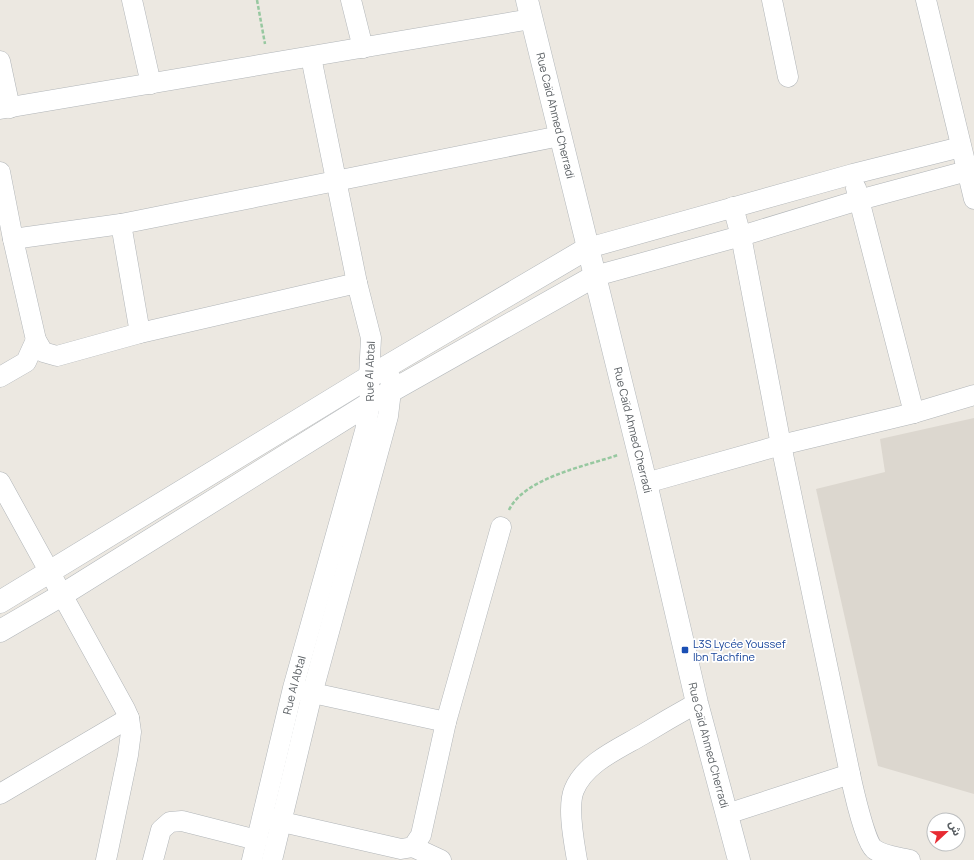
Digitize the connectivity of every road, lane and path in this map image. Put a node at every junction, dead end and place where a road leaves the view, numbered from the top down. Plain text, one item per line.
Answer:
1 (132, 0) edge
2 (257, 0) edge
3 (351, 0) edge
4 (772, 0) edge
5 (926, 0) edge
6 (529, 10) edge
7 (363, 48) junction
8 (312, 57) junction
9 (0, 61) edge
10 (269, 64) junction
11 (788, 77) dead end
12 (151, 84) junction
13 (5, 108) edge
14 (560, 136) junction
15 (961, 147) junction
16 (967, 171) junction
17 (0, 172) edge
18 (853, 174) junction
19 (337, 182) junction
20 (974, 199) edge
21 (860, 200) junction
22 (733, 207) junction
23 (121, 224) junction
24 (741, 236) junction
25 (13, 239) junction
26 (588, 248) junction
27 (595, 276) junction
28 (357, 283) junction
29 (140, 333) junction
30 (371, 338) junction
31 (36, 340) junction
32 (389, 365) junction
33 (369, 376) junction
34 (0, 377) edge
35 (391, 391) junction
36 (974, 395) edge
37 (370, 403) junction
38 (914, 413) junction
39 (781, 445) junction
40 (637, 449) junction
41 (0, 482) edge
42 (646, 483) junction
43 (500, 527) joint
44 (49, 572) junction
45 (62, 594) junction
46 (0, 602) edge
47 (0, 631) edge
48 (302, 691) junction
49 (698, 703) junction
50 (129, 718) junction
51 (446, 722) junction
52 (850, 774) junction
53 (0, 794) edge
54 (727, 814) junction
55 (272, 819) junction
56 (257, 840) junction
57 (413, 847) junction
58 (381, 852) edge
59 (106, 860) edge
60 (153, 860) edge
61 (252, 860) edge
62 (272, 860) edge
63 (441, 860) edge
64 (577, 860) edge
65 (738, 860) edge
66 (910, 860) edge

1 - 12 street
2 - 10 path
3 - 7 street
4 - 11 street
5 - 15 street
6 - 7 street
6 - 14 street, Rue Caïd Ahmed Cherradi
7 - 8 street
8 - 10 street
8 - 19 street
9 - 13 street
10 - 12 street
12 - 13 street
14 - 19 street
14 - 26 street, Rue Caïd Ahmed Cherradi
15 - 16 street
15 - 18 street
16 - 20 street
16 - 21 street
17 - 25 street
18 - 21 street
18 - 22 street
19 - 23 street
19 - 28 street
21 - 24 street
21 - 38 street
22 - 24 street
22 - 26 street
23 - 25 street
23 - 29 street
24 - 27 street
24 - 39 street
25 - 31 street
26 - 27 street, Rue Caïd Ahmed Cherradi
26 - 32 street
27 - 35 street
27 - 40 street, Rue Caïd Ahmed Cherradi
28 - 29 street
28 - 30 street
29 - 31 street
30 - 32 street, Rue Al Abtal
30 - 33 street, Rue Al Abtal
31 - 34 street
32 - 33 street
32 - 35 street, Rue Al Abtal
33 - 37 street, Rue Al Abtal
33 - 44 street
35 - 37 street
35 - 48 street, Rue Al Abtal
36 - 38 street
37 - 45 street
37 - 48 street, Rue Al Abtal
38 - 39 street
39 - 42 street
39 - 52 street
40 - 42 street, Rue Caïd Ahmed Cherradi
40 - 43 path
41 - 44 street
42 - 49 street, Rue Caïd Ahmed Cherradi
43 - 51 street
44 - 45 street
44 - 46 street
45 - 47 street
45 - 50 street
48 - 51 street
48 - 55 street, Rue Al Abtal
49 - 54 street, Rue Caïd Ahmed Cherradi
49 - 64 street
50 - 53 street
50 - 59 street
51 - 57 street
52 - 54 street
52 - 66 street
54 - 65 street, Rue Caïd Ahmed Cherradi
55 - 56 street, Rue Al Abtal
55 - 58 street
55 - 62 street, Rue Al Abtal
56 - 60 street
56 - 61 street, Rue Al Abtal
57 - 58 street
57 - 63 street

